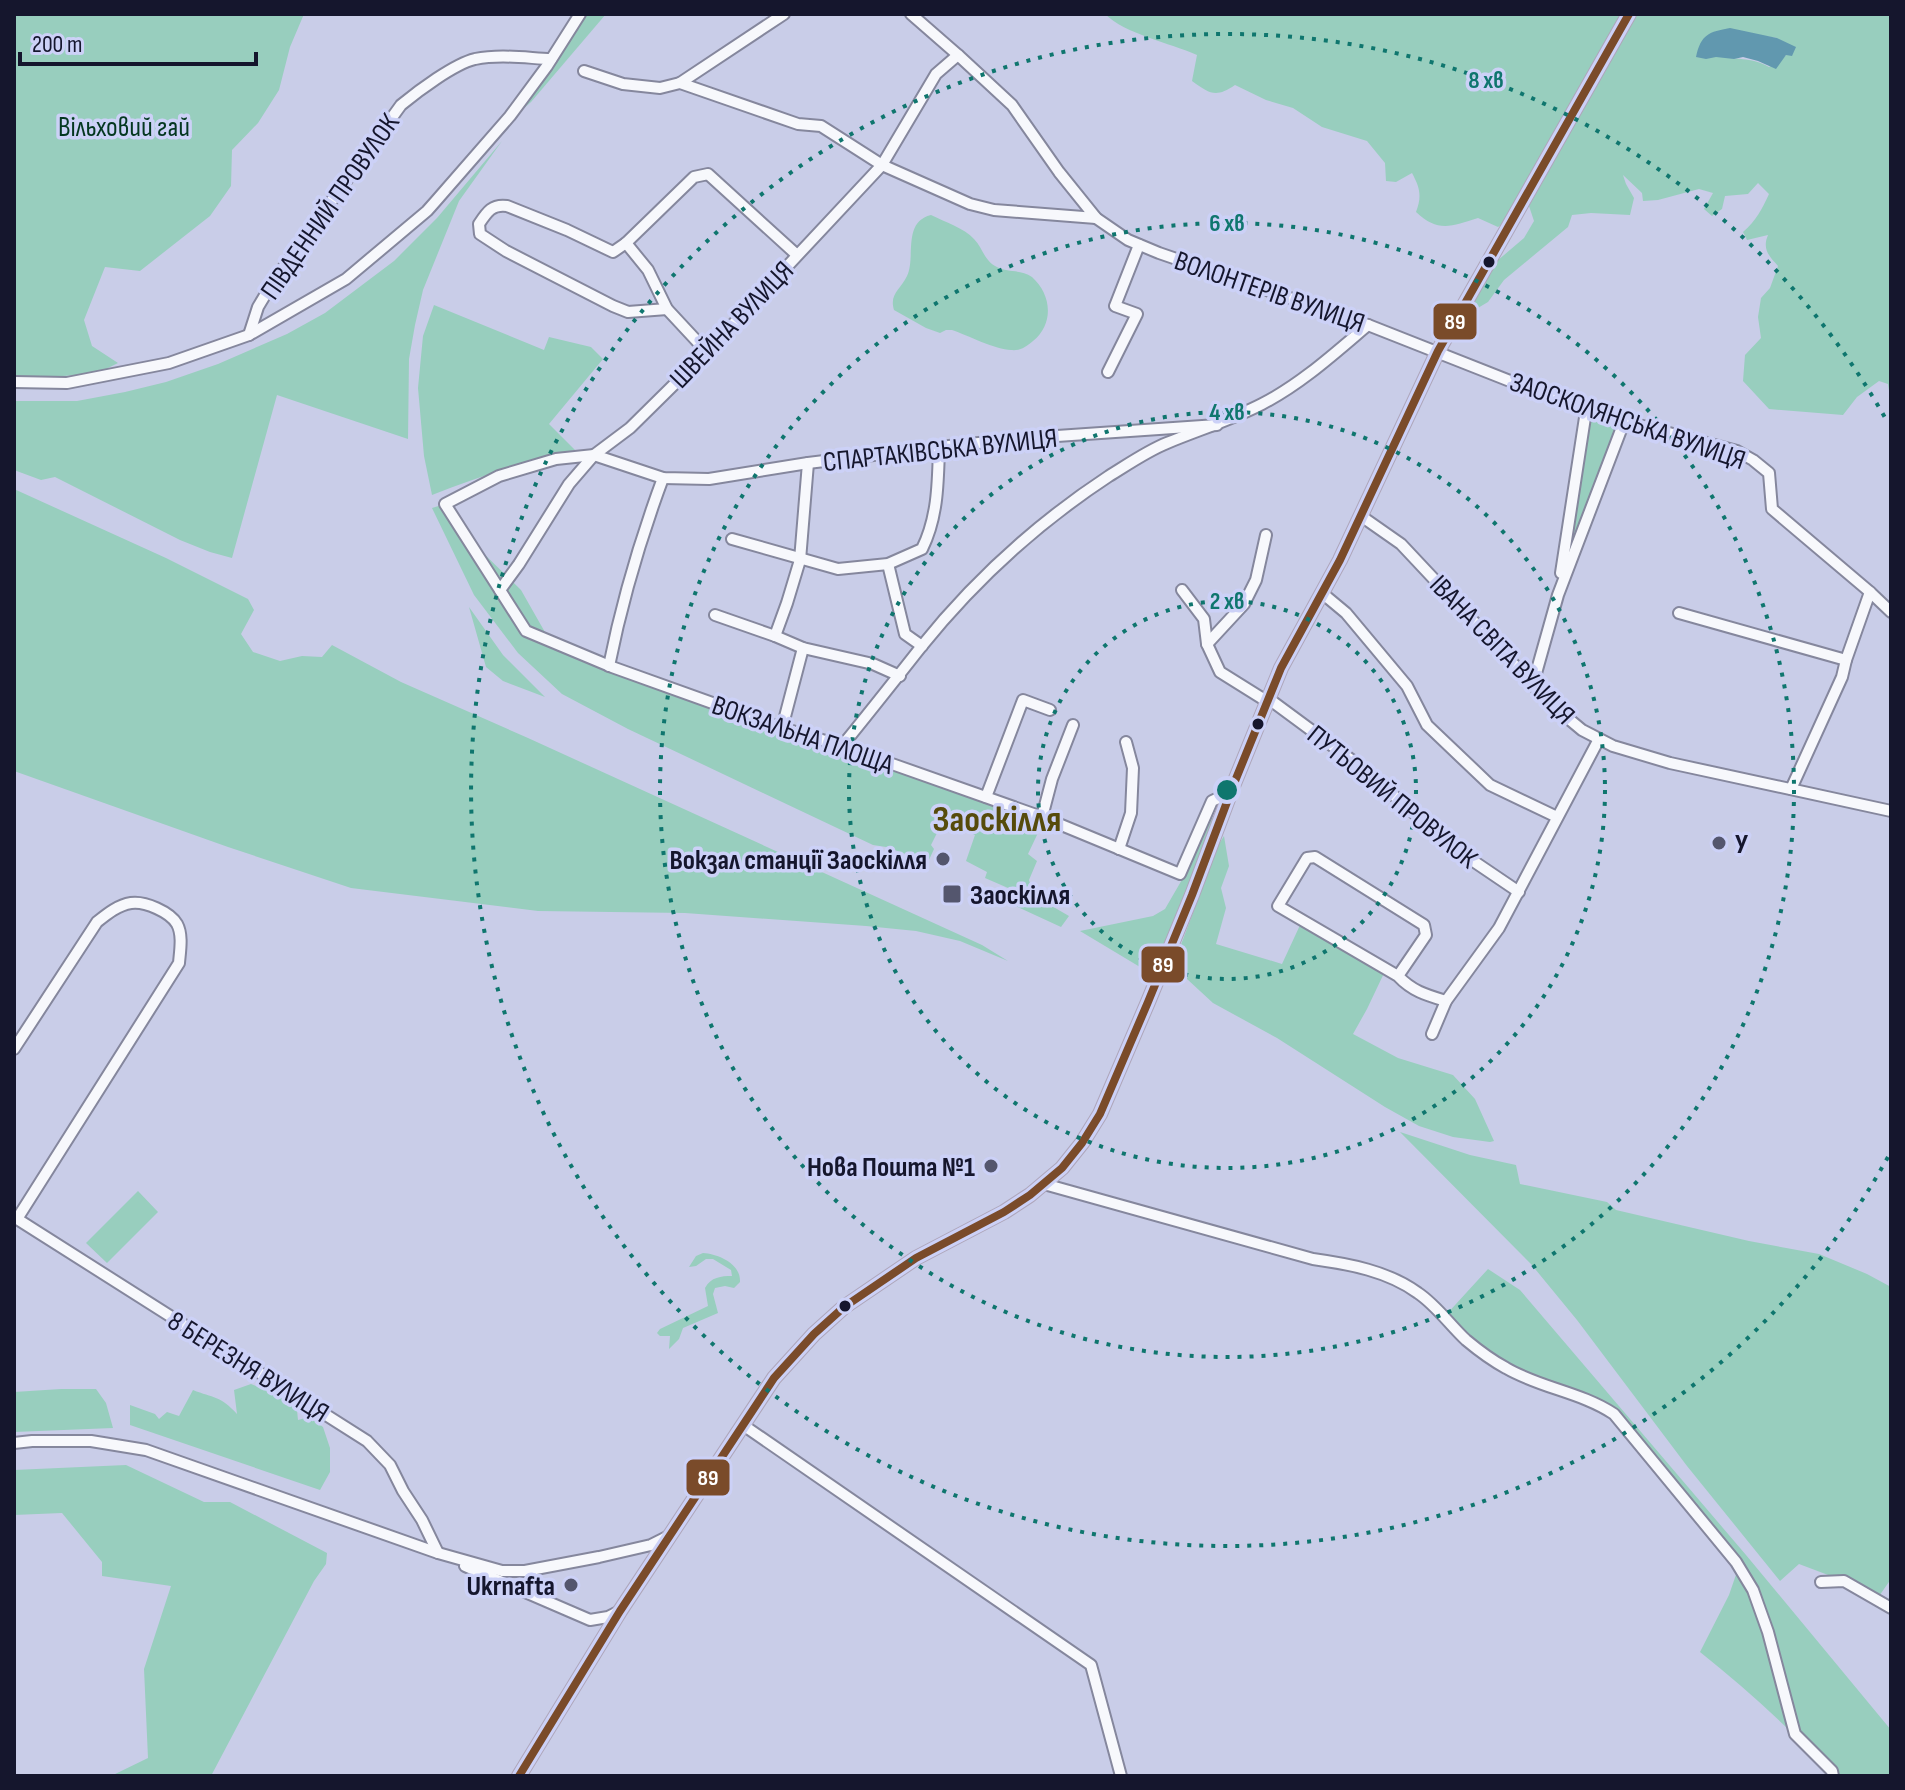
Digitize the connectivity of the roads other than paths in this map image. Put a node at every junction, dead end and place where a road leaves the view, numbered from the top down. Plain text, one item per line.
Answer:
1 (580, 14) edge
2 (784, 14) edge
3 (911, 14) edge
4 (1629, 14) edge
5 (958, 55) junction
6 (551, 59) junction
7 (584, 71) dead end
8 (680, 83) junction
9 (882, 165) junction
10 (1096, 218) junction
11 (626, 243) junction
12 (1139, 245) junction
13 (797, 255) junction
14 (667, 309) junction
15 (1368, 325) junction
16 (249, 335) junction
17 (1438, 351) junction
18 (707, 352) junction
19 (1108, 372) dead end
20 (14, 382) edge
21 (1586, 411) junction
22 (1624, 422) junction
23 (1217, 425) junction
24 (939, 447) junction
25 (594, 455) junction
26 (808, 463) junction
27 (663, 478) junction
28 (1361, 516) junction
29 (1266, 535) dead end
30 (732, 539) dead end
31 (800, 560) junction
32 (888, 564) junction
33 (500, 590) junction
34 (1182, 590) dead end
35 (1870, 592) junction
36 (1322, 593) junction
37 (1558, 595) junction
38 (1891, 612) edge
39 (1679, 613) dead end
40 (715, 615) dead end
41 (775, 636) junction
42 (1207, 644) junction
43 (922, 646) junction
44 (803, 648) junction
45 (1846, 660) junction
46 (609, 666) junction
47 (900, 676) junction
48 (1533, 684) junction
49 (1268, 700) junction
50 (1050, 710) dead end
51 (1073, 725) dead end
52 (782, 728) junction
53 (1599, 739) junction
54 (1126, 742) dead end
55 (842, 746) junction
56 (1791, 789) junction
57 (1231, 792) junction
58 (986, 797) junction
59 (1891, 811) edge
60 (1042, 817) junction
61 (1557, 817) junction
62 (1119, 849) junction
63 (1519, 892) junction
64 (1398, 976) junction
65 (1446, 1001) junction
66 (1432, 1034) dead end
67 (14, 1049) edge
68 (1044, 1184) junction
69 (15, 1218) edge
70 (743, 1425) junction
71 (14, 1443) edge
72 (667, 1537) junction
73 (438, 1553) junction
74 (1821, 1582) dead end
75 (1891, 1608) edge
76 (620, 1611) junction
77 (519, 1776) edge
78 (1121, 1776) edge
79 (1833, 1776) edge

1 - 6 street
2 - 8 street
3 - 5 street, ВОЛОНТЕРІВ ВУЛИЦЯ
4 - 17 main road
5 - 9 street, ШВЕЙНА ВУЛИЦЯ
5 - 10 street, ВОЛОНТЕРІВ ВУЛИЦЯ
6 - 16 street
6 - 16 street, ПІВДЕННИЙ ПРОВУЛОК
7 - 8 street
8 - 9 street
9 - 10 street
9 - 13 street, ШВЕЙНА ВУЛИЦЯ
10 - 12 street, ВОЛОНТЕРІВ ВУЛИЦЯ
11 - 13 street
11 - 14 street
11 - 14 street
12 - 15 street, ВОЛОНТЕРІВ ВУЛИЦЯ
12 - 19 street
13 - 18 street, ШВЕЙНА ВУЛИЦЯ
14 - 18 street
15 - 17 street, ВОЛОНТЕРІВ ВУЛИЦЯ
15 - 23 street
16 - 20 street
17 - 21 street, ЗАОСКОЛЯНСЬКА ВУЛИЦЯ
17 - 28 main road
18 - 25 street, ШВЕЙНА ВУЛИЦЯ
21 - 22 street, ЗАОСКОЛЯНСЬКА ВУЛИЦЯ
21 - 37 street
22 - 35 street, ЗАОСКОЛЯНСЬКА ВУЛИЦЯ
22 - 37 street
23 - 24 street, СПАРТАКІВСЬКА ВУЛИЦЯ
23 - 43 street
24 - 26 street, СПАРТАКІВСЬКА ВУЛИЦЯ
24 - 32 street
25 - 27 street, СПАРТАКІВСЬКА ВУЛИЦЯ
25 - 33 street, ШВЕЙНА ВУЛИЦЯ
25 - 33 street, ВОКЗАЛЬНА ПЛОЩА
26 - 27 street, СПАРТАКІВСЬКА ВУЛИЦЯ
26 - 31 street
27 - 46 street
28 - 36 main road
28 - 48 street, ІВАНА СВІТА ВУЛИЦЯ
29 - 42 street
30 - 31 street
31 - 32 street
31 - 41 street
32 - 43 street
33 - 46 street, ВОКЗАЛЬНА ПЛОЩА
34 - 42 street, ПУТЬОВИЙ ПРОВУЛОК
35 - 38 street, ЗАОСКОЛЯНСЬКА ВУЛИЦЯ
35 - 45 street
36 - 49 main road
36 - 61 street
37 - 48 street
39 - 45 street
40 - 41 street
41 - 44 street
42 - 49 street, ПУТЬОВИЙ ПРОВУЛОК
43 - 47 street
44 - 47 street
44 - 52 street
45 - 56 street
46 - 52 street, ВОКЗАЛЬНА ПЛОЩА
47 - 55 street
48 - 53 street, ІВАНА СВІТА ВУЛИЦЯ
49 - 57 main road
49 - 63 street, ПУТЬОВИЙ ПРОВУЛОК
50 - 58 street
51 - 60 street
52 - 55 street, ВОКЗАЛЬНА ПЛОЩА
53 - 56 street, ІВАНА СВІТА ВУЛИЦЯ
53 - 61 street
54 - 62 street
55 - 58 street, ВОКЗАЛЬНА ПЛОЩА
56 - 59 street, ІВАНА СВІТА ВУЛИЦЯ
57 - 62 street, ВОКЗАЛЬНА ПЛОЩА
57 - 68 main road
58 - 60 street, ВОКЗАЛЬНА ПЛОЩА
60 - 62 street, ВОКЗАЛЬНА ПЛОЩА
61 - 63 street
63 - 65 street
64 - 64 street
64 - 65 street
65 - 66 street
67 - 69 street, 8 БЕРЕЗНЯ ВУЛИЦЯ
68 - 70 main road
68 - 79 street
69 - 73 street, 8 БЕРЕЗНЯ ВУЛИЦЯ
70 - 72 main road
70 - 78 street
71 - 73 street
72 - 73 street
72 - 76 main road
73 - 76 street
74 - 75 street
76 - 77 main road

